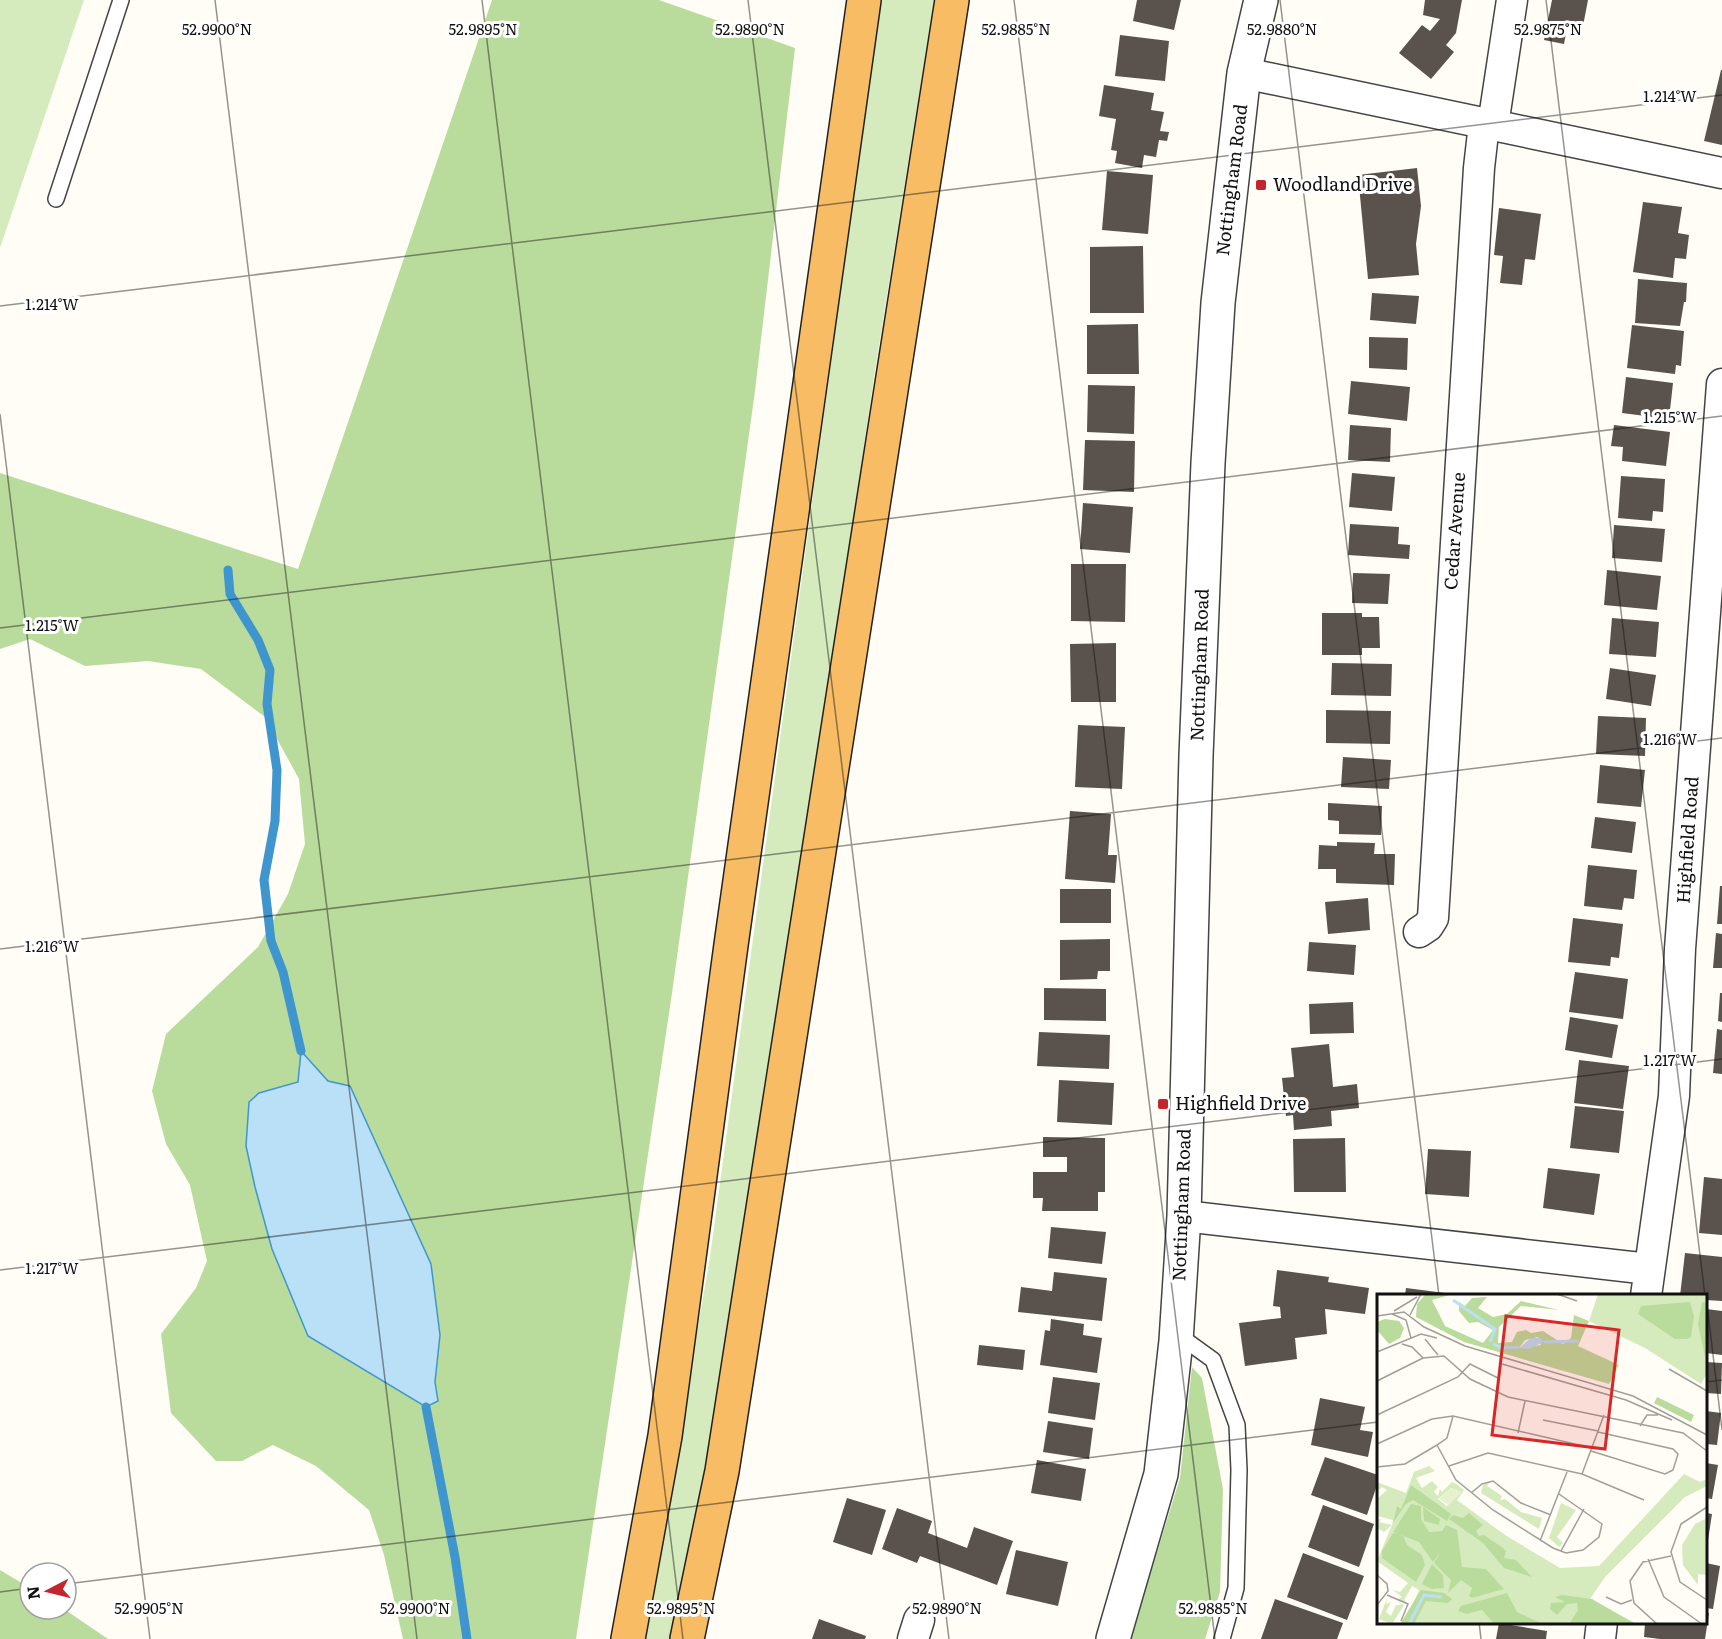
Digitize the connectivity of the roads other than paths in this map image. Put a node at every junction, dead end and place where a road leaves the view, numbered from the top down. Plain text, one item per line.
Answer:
1 (121, 0) edge
2 (864, 0) edge
3 (952, 0) edge
4 (1261, 0) edge
5 (1512, 0) edge
6 (1244, 73) junction
7 (1489, 125) junction
8 (1722, 173) edge
9 (56, 200) dead end
10 (1722, 384) edge
11 (1419, 932) dead end
12 (1184, 1216) junction
13 (1648, 1282) edge
14 (1177, 1333) junction
15 (1602, 1624) edge
16 (628, 1639) edge
17 (687, 1639) edge
18 (1113, 1639) edge
19 (1222, 1639) edge
20 (1599, 1639) edge

1 - 9 lane
2 - 16 highway
3 - 17 highway
4 - 6 street, Nottingham Road
5 - 7 street, Cedar Avenue
6 - 7 street
6 - 12 street, Nottingham Road
7 - 8 street
7 - 11 street, Cedar Avenue
10 - 13 street, Highfield Road
12 - 13 street
12 - 14 street, Nottingham Road
14 - 18 street, Nottingham Road
14 - 19 lane
15 - 20 street

